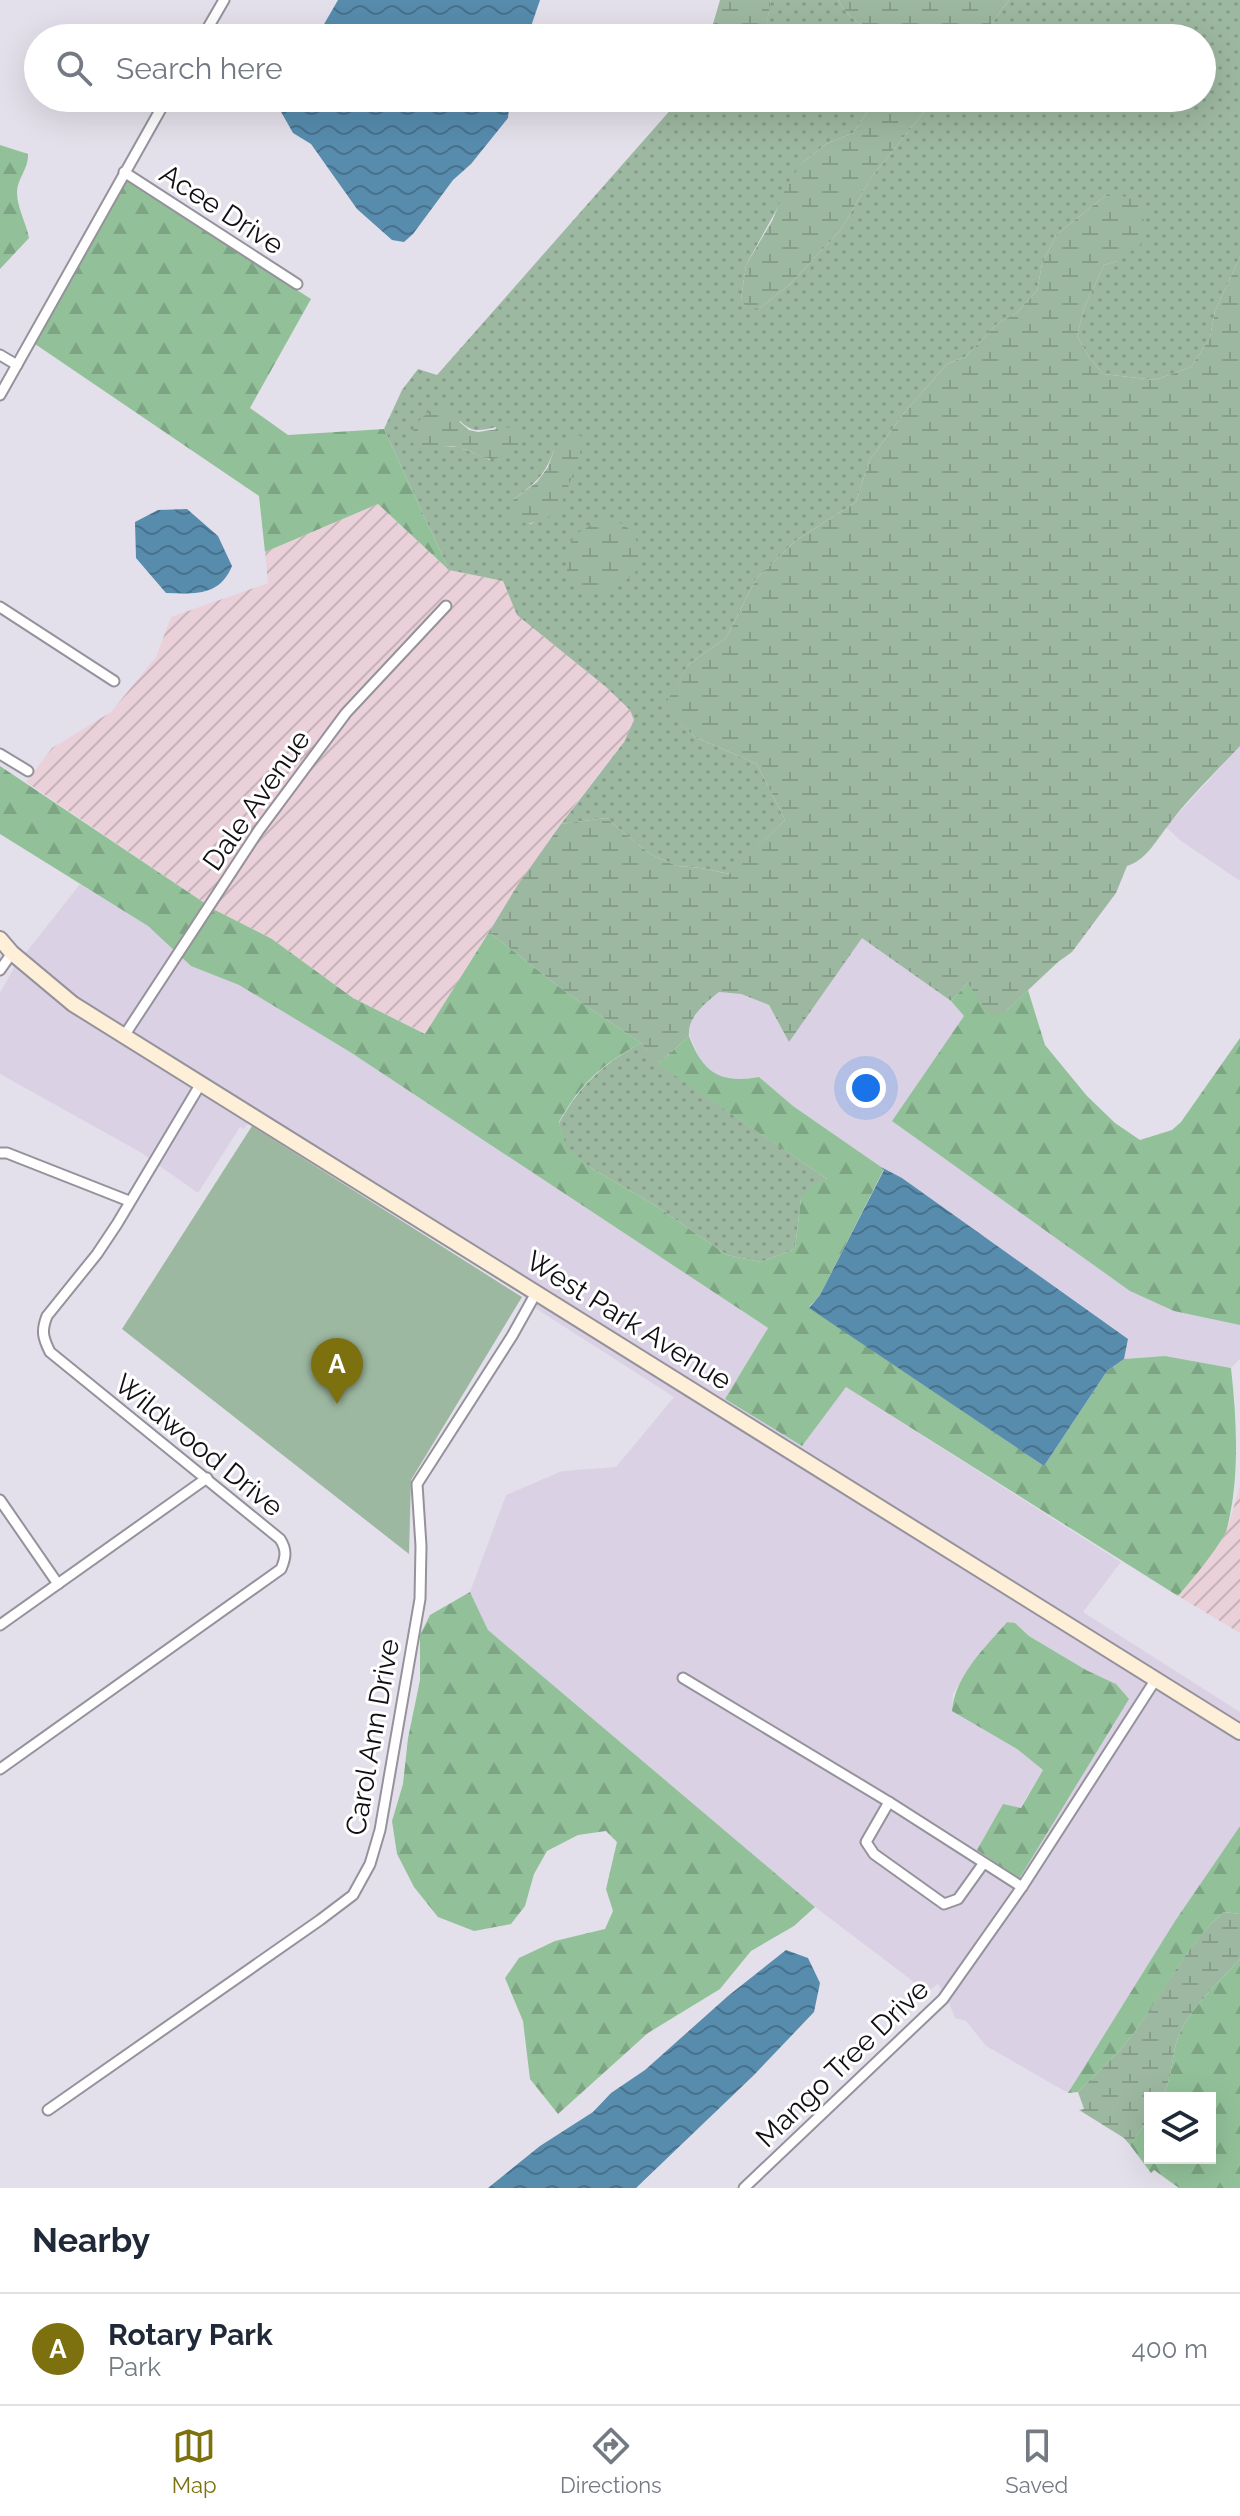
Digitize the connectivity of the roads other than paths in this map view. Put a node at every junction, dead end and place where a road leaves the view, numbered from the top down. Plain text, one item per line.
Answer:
1 (224, 0) edge
2 (210, 24) edge
3 (159, 112) edge
4 (124, 172) junction
5 (297, 284) dead end
6 (0, 355) edge
7 (17, 365) junction
8 (0, 395) edge
9 (446, 606) dead end
10 (0, 607) edge
11 (114, 681) dead end
12 (0, 754) edge
13 (28, 771) dead end
14 (0, 939) edge
15 (12, 953) junction
16 (0, 970) edge
17 (124, 1036) junction
18 (200, 1085) junction
19 (0, 1153) edge
20 (129, 1201) junction
21 (536, 1293) junction
22 (207, 1478) junction
23 (0, 1500) edge
24 (58, 1584) junction
25 (0, 1625) edge
26 (683, 1678) dead end
27 (1156, 1679) junction
28 (1240, 1732) edge
29 (0, 1769) edge
30 (889, 1802) junction
31 (983, 1864) junction
32 (1022, 1887) junction
33 (48, 2110) dead end
34 (744, 2188) edge

1 - 2 street
3 - 4 street
4 - 5 street, Acee Drive
4 - 7 street
6 - 7 street
7 - 8 street
9 - 17 street, Dale Avenue
10 - 11 street
12 - 13 street
14 - 15 street, West Park Avenue
15 - 16 street
15 - 17 street, West Park Avenue
17 - 18 street, West Park Avenue
18 - 20 street, Wildwood Drive
18 - 21 street, West Park Avenue
19 - 20 street
20 - 22 street, Wildwood Drive
21 - 27 street, West Park Avenue
21 - 33 street, Carol Ann Drive
22 - 24 street
22 - 29 street, Wildwood Drive
23 - 24 street
24 - 25 street
26 - 30 street
27 - 28 street, West Park Avenue
27 - 32 street, Mango Tree Drive
30 - 31 street
30 - 31 street
31 - 32 street
32 - 34 street, Mango Tree Drive

